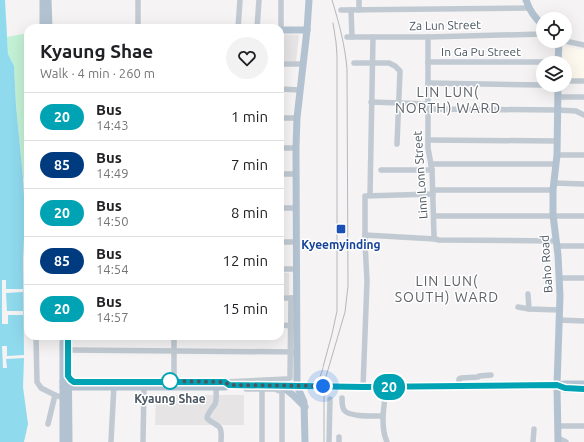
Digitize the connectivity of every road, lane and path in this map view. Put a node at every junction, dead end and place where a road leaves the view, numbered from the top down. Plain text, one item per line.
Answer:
1 (43, 0) edge
2 (48, 0) edge
3 (138, 0) edge
4 (240, 0) edge
5 (259, 0) edge
6 (281, 0) edge
7 (309, 0) edge
8 (359, 0) edge
9 (526, 0) edge
10 (529, 8) junction
11 (341, 10) dead end
12 (351, 10) junction
13 (359, 10) junction
14 (536, 19) edge
15 (49, 22) edge
16 (43, 24) edge
17 (138, 24) edge
18 (238, 24) edge
19 (257, 24) edge
20 (281, 24) edge
21 (284, 30) edge
22 (307, 30) junction
23 (536, 34) edge
24 (373, 37) junction
25 (428, 37) junction
26 (572, 42) edge
27 (584, 45) edge
28 (428, 62) junction
29 (536, 62) edge
30 (354, 63) dead end
31 (373, 63) junction
32 (284, 64) edge
33 (303, 64) junction
34 (584, 81) edge
35 (572, 82) edge
36 (428, 83) junction
37 (536, 85) edge
38 (284, 89) edge
39 (300, 90) junction
40 (558, 92) edge
41 (584, 96) edge
42 (558, 98) junction
43 (371, 102) junction
44 (398, 103) junction
45 (428, 106) junction
46 (558, 110) junction
47 (584, 115) edge
48 (284, 118) edge
49 (297, 118) junction
50 (428, 140) junction
51 (557, 141) junction
52 (397, 144) dead end
53 (284, 148) edge
54 (296, 148) junction
55 (557, 155) junction
56 (584, 155) edge
57 (556, 164) junction
58 (431, 167) junction
59 (381, 170) dead end
60 (284, 174) edge
61 (296, 174) junction
62 (584, 184) edge
63 (553, 186) junction
64 (433, 192) junction
65 (367, 195) junction
66 (284, 208) edge
67 (296, 208) junction
68 (434, 216) junction
69 (553, 216) junction
70 (584, 216) edge
71 (365, 235) junction
72 (435, 239) junction
73 (284, 242) edge
74 (296, 242) junction
75 (557, 244) junction
76 (584, 246) edge
77 (284, 269) edge
78 (296, 269) junction
79 (559, 278) junction
80 (584, 278) edge
81 (528, 294) dead end
82 (284, 298) edge
83 (294, 298) junction
84 (518, 307) dead end
85 (529, 309) junction
86 (559, 310) junction
87 (559, 320) junction
88 (584, 321) edge
89 (284, 325) edge
90 (294, 326) junction
91 (36, 340) edge
92 (64, 340) edge
93 (68, 340) edge
94 (174, 340) edge
95 (68, 350) junction
96 (174, 351) junction
97 (294, 351) junction
98 (491, 375) dead end
99 (114, 384) junction
100 (144, 384) junction
101 (174, 384) junction
102 (227, 384) junction
103 (584, 384) edge
104 (557, 385) junction
105 (68, 386) junction
106 (244, 386) junction
107 (297, 386) junction
108 (459, 386) junction
109 (216, 387) junction
110 (363, 387) junction
111 (386, 387) junction
112 (262, 389) junction
113 (282, 389) junction
114 (584, 389) edge
115 (55, 395) junction
116 (342, 398) dead end
117 (330, 399) dead end
118 (305, 407) junction
119 (383, 415) junction
120 (48, 424) dead end
121 (558, 426) junction
122 (584, 426) edge
123 (534, 429) dead end
124 (558, 440) edge
125 (63, 442) edge
126 (69, 442) edge
127 (111, 442) edge
128 (143, 442) edge
129 (221, 442) edge
130 (262, 442) edge
131 (282, 442) edge
132 (305, 442) edge
133 (329, 442) edge
134 (388, 442) edge
135 (533, 442) edge
136 (566, 442) edge

1 - 16 main road
2 - 15 main road
3 - 17 street
4 - 18 street
5 - 19 street
6 - 20 street
7 - 22 main road
8 - 13 street
9 - 10 main road
10 - 13 street
10 - 14 main road
11 - 12 street
12 - 13 street
12 - 24 street, Za Lun Street
21 - 22 main road
22 - 33 main road
23 - 25 street, Za Lun Street
24 - 25 street, Za Lun Street
24 - 31 street
25 - 28 street, Linn Lonn Street
26 - 27 street
28 - 29 street, In Ga Pu Street
28 - 36 street, Linn Lonn Street
30 - 31 street
31 - 43 street
31 - 44 street
32 - 33 street
33 - 39 main road
34 - 35 street
36 - 37 street
36 - 45 street, Linn Lonn Street
38 - 39 street
39 - 49 main road
40 - 42 main road, Baho Road
41 - 42 street
42 - 46 main road, Baho Road
43 - 44 street
43 - 65 street
44 - 45 street
44 - 52 street
45 - 46 street
45 - 50 street, Linn Lonn Street
46 - 47 street
46 - 51 main road, Baho Road
48 - 49 street
49 - 54 main road
50 - 51 street
50 - 58 street, Linn Lonn Street
51 - 55 main road, Baho Road
53 - 54 street
54 - 61 main road
55 - 56 street
55 - 57 main road, Baho Road
57 - 58 street
57 - 63 main road, Baho Road
58 - 59 street
58 - 64 street, Linn Lonn Street
60 - 61 street
61 - 67 main road
62 - 63 street
63 - 64 street
63 - 69 main road, Baho Road
64 - 65 street
64 - 68 street, Linn Lonn Street
65 - 71 street
66 - 67 street
67 - 74 main road
68 - 69 street
68 - 72 street, Linn Lonn Street
69 - 70 street
69 - 75 main road, Baho Road
71 - 72 street
71 - 110 street
72 - 75 street
73 - 74 street
74 - 78 main road
75 - 76 street
75 - 79 main road, Baho Road
77 - 78 street
78 - 83 main road
79 - 80 street
79 - 86 main road, Baho Road
81 - 85 street
82 - 83 street
83 - 90 main road
84 - 85 street
85 - 86 street
86 - 87 main road, Baho Road
87 - 88 street
87 - 104 main road, Baho Road
89 - 90 street
90 - 97 main road
91 - 115 street
92 - 105 main road
93 - 95 main road
94 - 96 street
95 - 96 street
95 - 105 main road
96 - 97 street
96 - 101 street
97 - 102 street
97 - 107 main road
98 - 108 street
99 - 100 main road
99 - 105 main road
99 - 127 street
100 - 101 main road
100 - 128 street
101 - 102 main road
101 - 109 main road
102 - 106 main road
102 - 109 main road
103 - 104 main road
104 - 108 main road
104 - 114 main road
104 - 121 main road, Baho Road
105 - 115 street
105 - 125 main road
105 - 126 main road
106 - 112 street
106 - 113 main road
107 - 110 main road
107 - 113 main road
107 - 118 main road
108 - 111 main road
109 - 129 street
110 - 111 main road
111 - 119 street
112 - 113 street
112 - 130 street
113 - 118 main road
113 - 131 street
115 - 120 street
116 - 119 street
117 - 133 street
118 - 132 main road
119 - 134 street
121 - 122 street
121 - 124 main road, Baho Road
123 - 135 street
124 - 136 street

